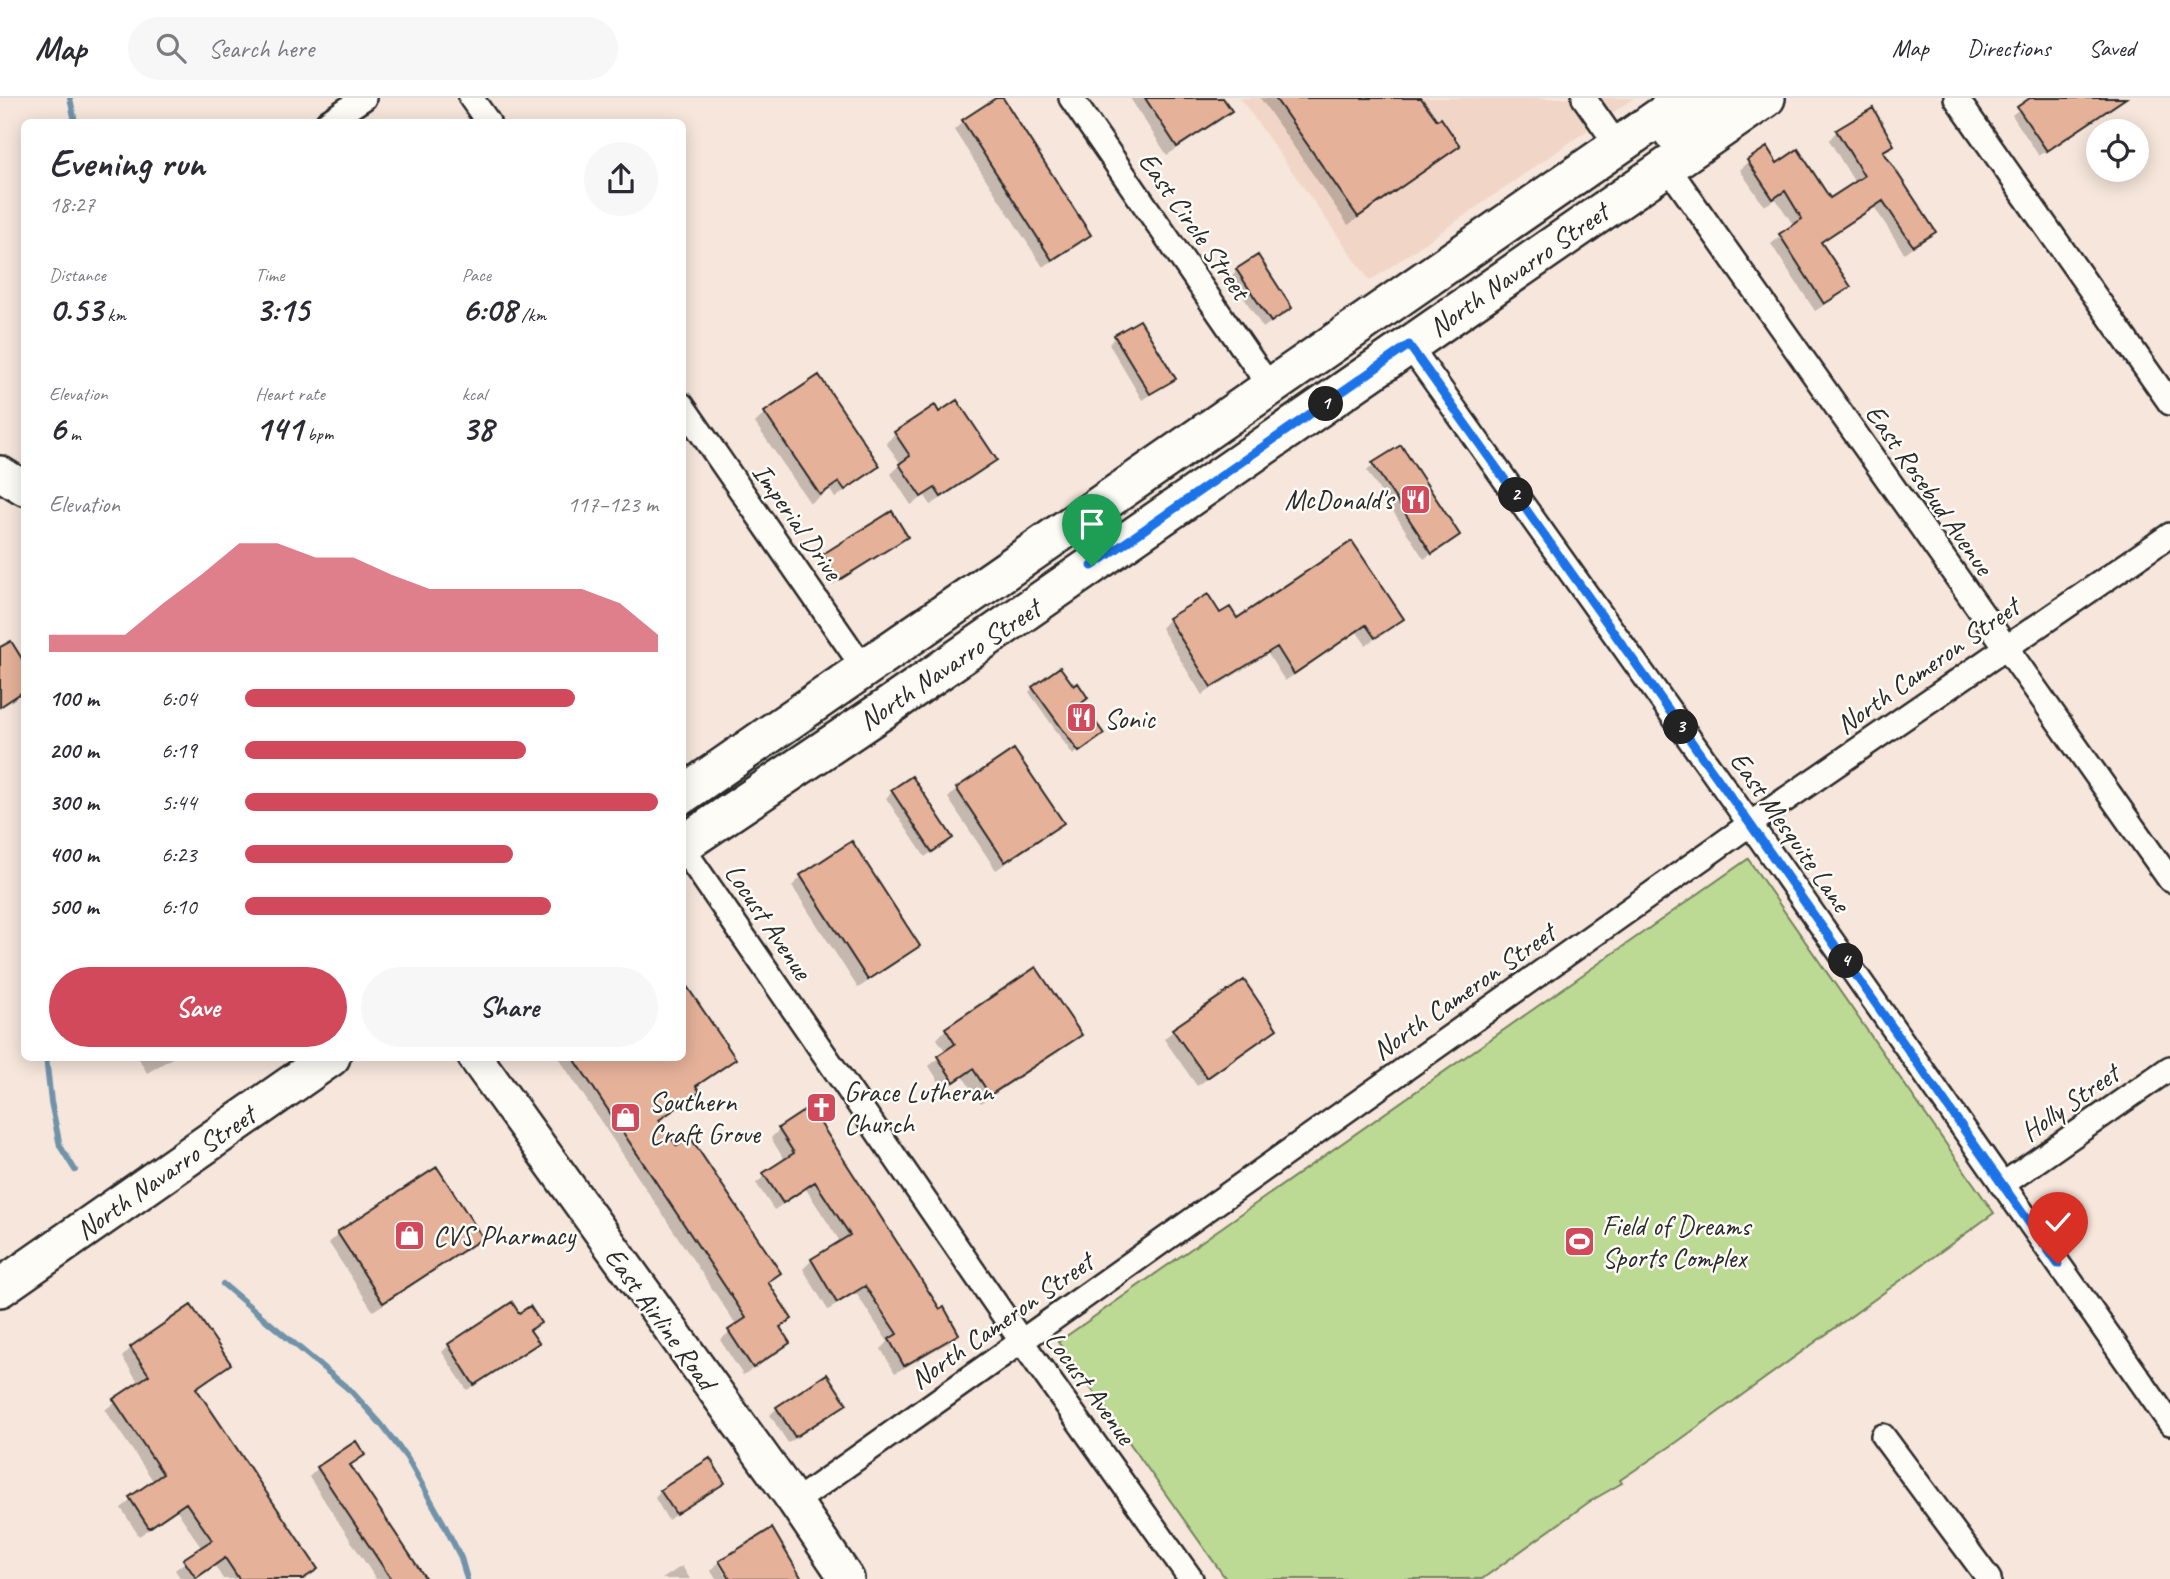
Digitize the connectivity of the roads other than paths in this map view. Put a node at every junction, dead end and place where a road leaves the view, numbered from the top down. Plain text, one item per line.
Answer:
1 (364, 98) edge
2 (471, 98) edge
3 (1071, 98) edge
4 (1584, 98) edge
5 (1687, 98) edge
6 (1720, 98) edge
7 (1766, 98) edge
8 (1956, 98) edge
9 (332, 119) edge
10 (486, 119) edge
11 (1617, 145) junction
12 (1667, 166) junction
13 (1409, 345) junction
14 (1270, 387) junction
15 (2170, 403) edge
16 (686, 411) edge
17 (1313, 413) junction
18 (0, 473) edge
19 (21, 486) edge
20 (2170, 535) edge
21 (2005, 648) junction
22 (865, 670) junction
23 (686, 792) edge
24 (1750, 824) junction
25 (686, 843) edge
26 (686, 852) edge
27 (2170, 880) edge
28 (325, 1061) edge
29 (478, 1061) edge
30 (2170, 1068) edge
31 (2002, 1185) junction
32 (0, 1288) edge
33 (1022, 1342) junction
34 (2170, 1423) edge
35 (1883, 1436) dead end
36 (795, 1502) junction
37 (847, 1579) edge
38 (1191, 1579) edge
39 (1989, 1579) edge

1 - 9 street
2 - 10 street
3 - 14 street, East Circle Street
4 - 11 street
5 - 11 main road, North Navarro Street
6 - 12 main road
7 - 12 main road, North Navarro Street
8 - 15 street
11 - 14 main road, North Navarro Street
11 - 17 main road
12 - 13 main road, North Navarro Street
12 - 21 street, East Rosebud Avenue
13 - 17 main road, North Navarro Street
13 - 24 street, East Mesquite Lane
14 - 22 main road, North Navarro Street
16 - 22 street, Imperial Drive
17 - 25 main road, North Navarro Street
18 - 19 main road
20 - 21 street, North Cameron Street
21 - 24 street, North Cameron Street
21 - 27 street, East Rosebud Avenue
22 - 23 main road, North Navarro Street
24 - 31 street, East Mesquite Lane
24 - 33 street, North Cameron Street
26 - 33 street, Locust Avenue
28 - 32 main road, North Navarro Street
29 - 36 main road, East Airline Road
30 - 31 street, Holly Street
31 - 34 street, East Mesquite Lane
33 - 36 street, North Cameron Street
33 - 38 street, Locust Avenue
35 - 39 street
36 - 37 main road, East Airline Road

